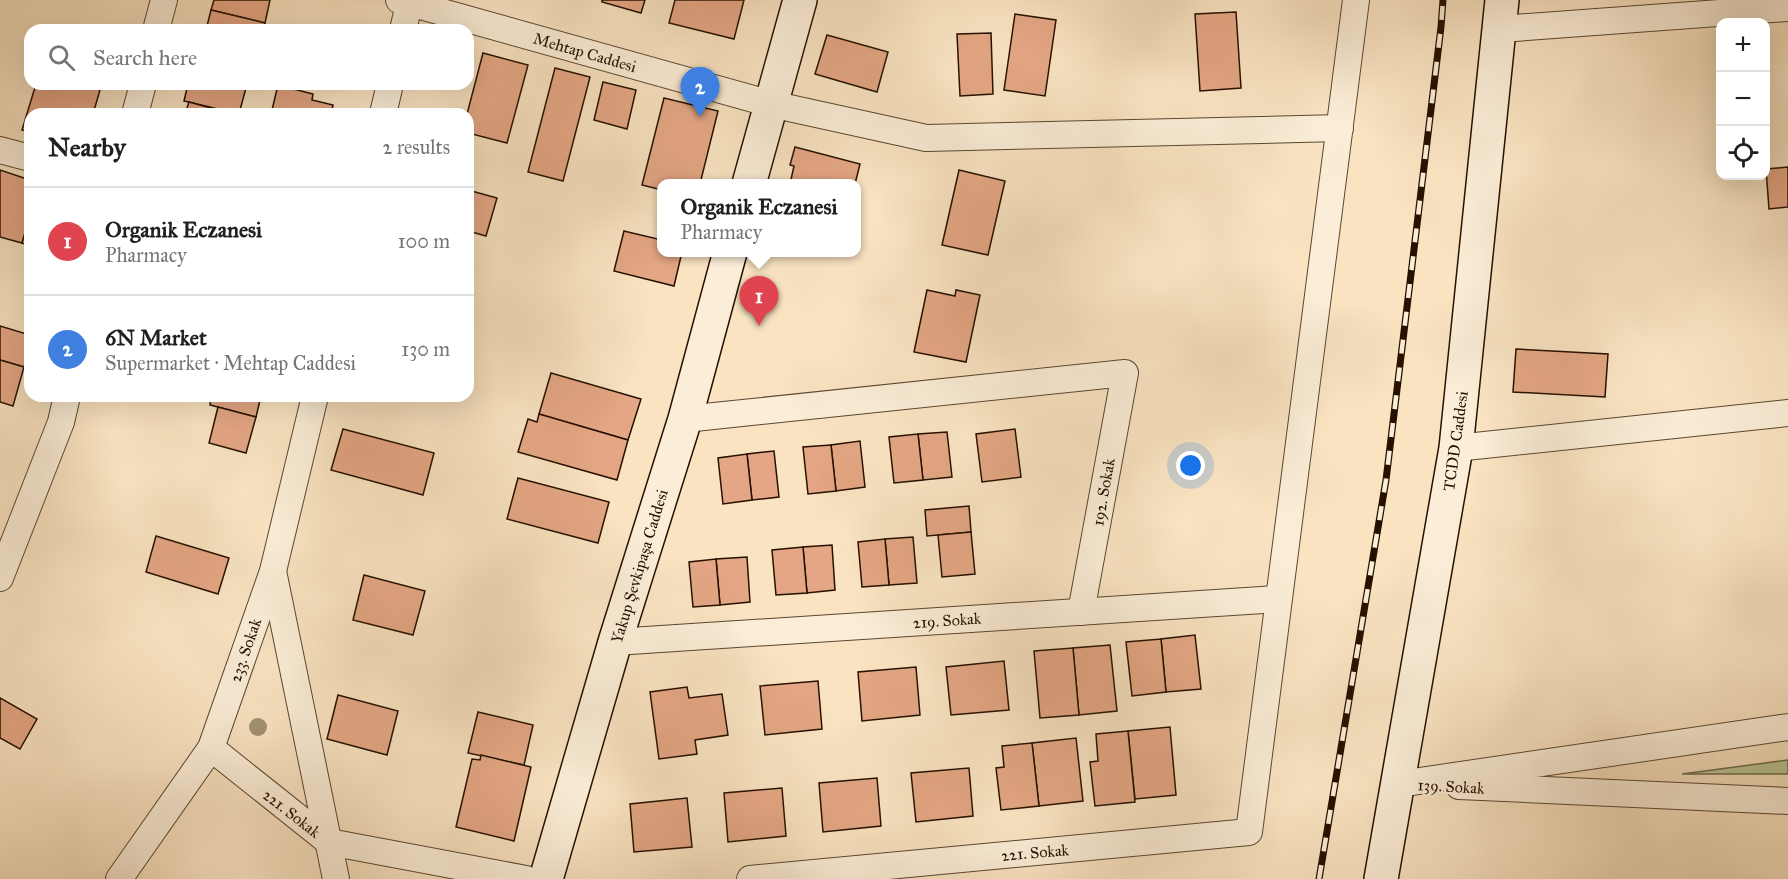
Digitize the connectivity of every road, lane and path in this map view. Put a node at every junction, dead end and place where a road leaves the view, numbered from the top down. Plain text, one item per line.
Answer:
1 (164, 0) edge
2 (800, 0) edge
3 (1356, 0) edge
4 (406, 1) edge
5 (1788, 8) edge
6 (1501, 15) edge
7 (158, 24) edge
8 (404, 24) edge
9 (141, 90) edge
10 (389, 90) edge
11 (771, 104) junction
12 (137, 108) edge
13 (384, 108) edge
14 (1340, 128) junction
15 (0, 150) edge
16 (24, 156) edge
17 (750, 179) edge
18 (729, 257) edge
19 (66, 402) edge
20 (314, 402) edge
21 (1788, 413) edge
22 (685, 419) junction
23 (1456, 448) junction
24 (273, 571) junction
25 (0, 578) edge
26 (1278, 599) junction
27 (1081, 612) junction
28 (615, 642) junction
29 (1788, 727) edge
30 (211, 748) junction
31 (1399, 784) junction
32 (1788, 801) edge
33 (329, 842) junction
34 (119, 879) edge
35 (336, 879) edge
36 (526, 879) edge
37 (546, 879) edge
38 (750, 879) edge
39 (1381, 879) edge

1 - 7 street
2 - 11 main road
3 - 14 street
4 - 8 street
4 - 11 street, Mehtap Caddesi
5 - 6 street
6 - 23 main road, TCDD Caddesi
9 - 12 street
10 - 13 street
11 - 14 street, Mehtap Caddesi
11 - 17 main road
14 - 26 street
15 - 16 street
18 - 22 main road, Yakup Şevkipaşa Caddesi
19 - 25 street
20 - 24 street, 233. Sokak
21 - 23 street
22 - 27 street, 192. Sokak
22 - 28 main road, Yakup Şevkipaşa Caddesi
23 - 31 main road, TCDD Caddesi
24 - 30 street, 233. Sokak
24 - 33 street
26 - 27 street, 219. Sokak
26 - 38 street, 221. Sokak
27 - 28 street, 219. Sokak
28 - 37 main road, Yakup Şevkipaşa Caddesi
29 - 31 street, 139. Sokak
30 - 33 street, 221. Sokak
30 - 34 street, 233. Sokak
31 - 32 street, 139. Sokak
31 - 39 main road, TCDD Caddesi
33 - 35 street
33 - 36 street, 221. Sokak

